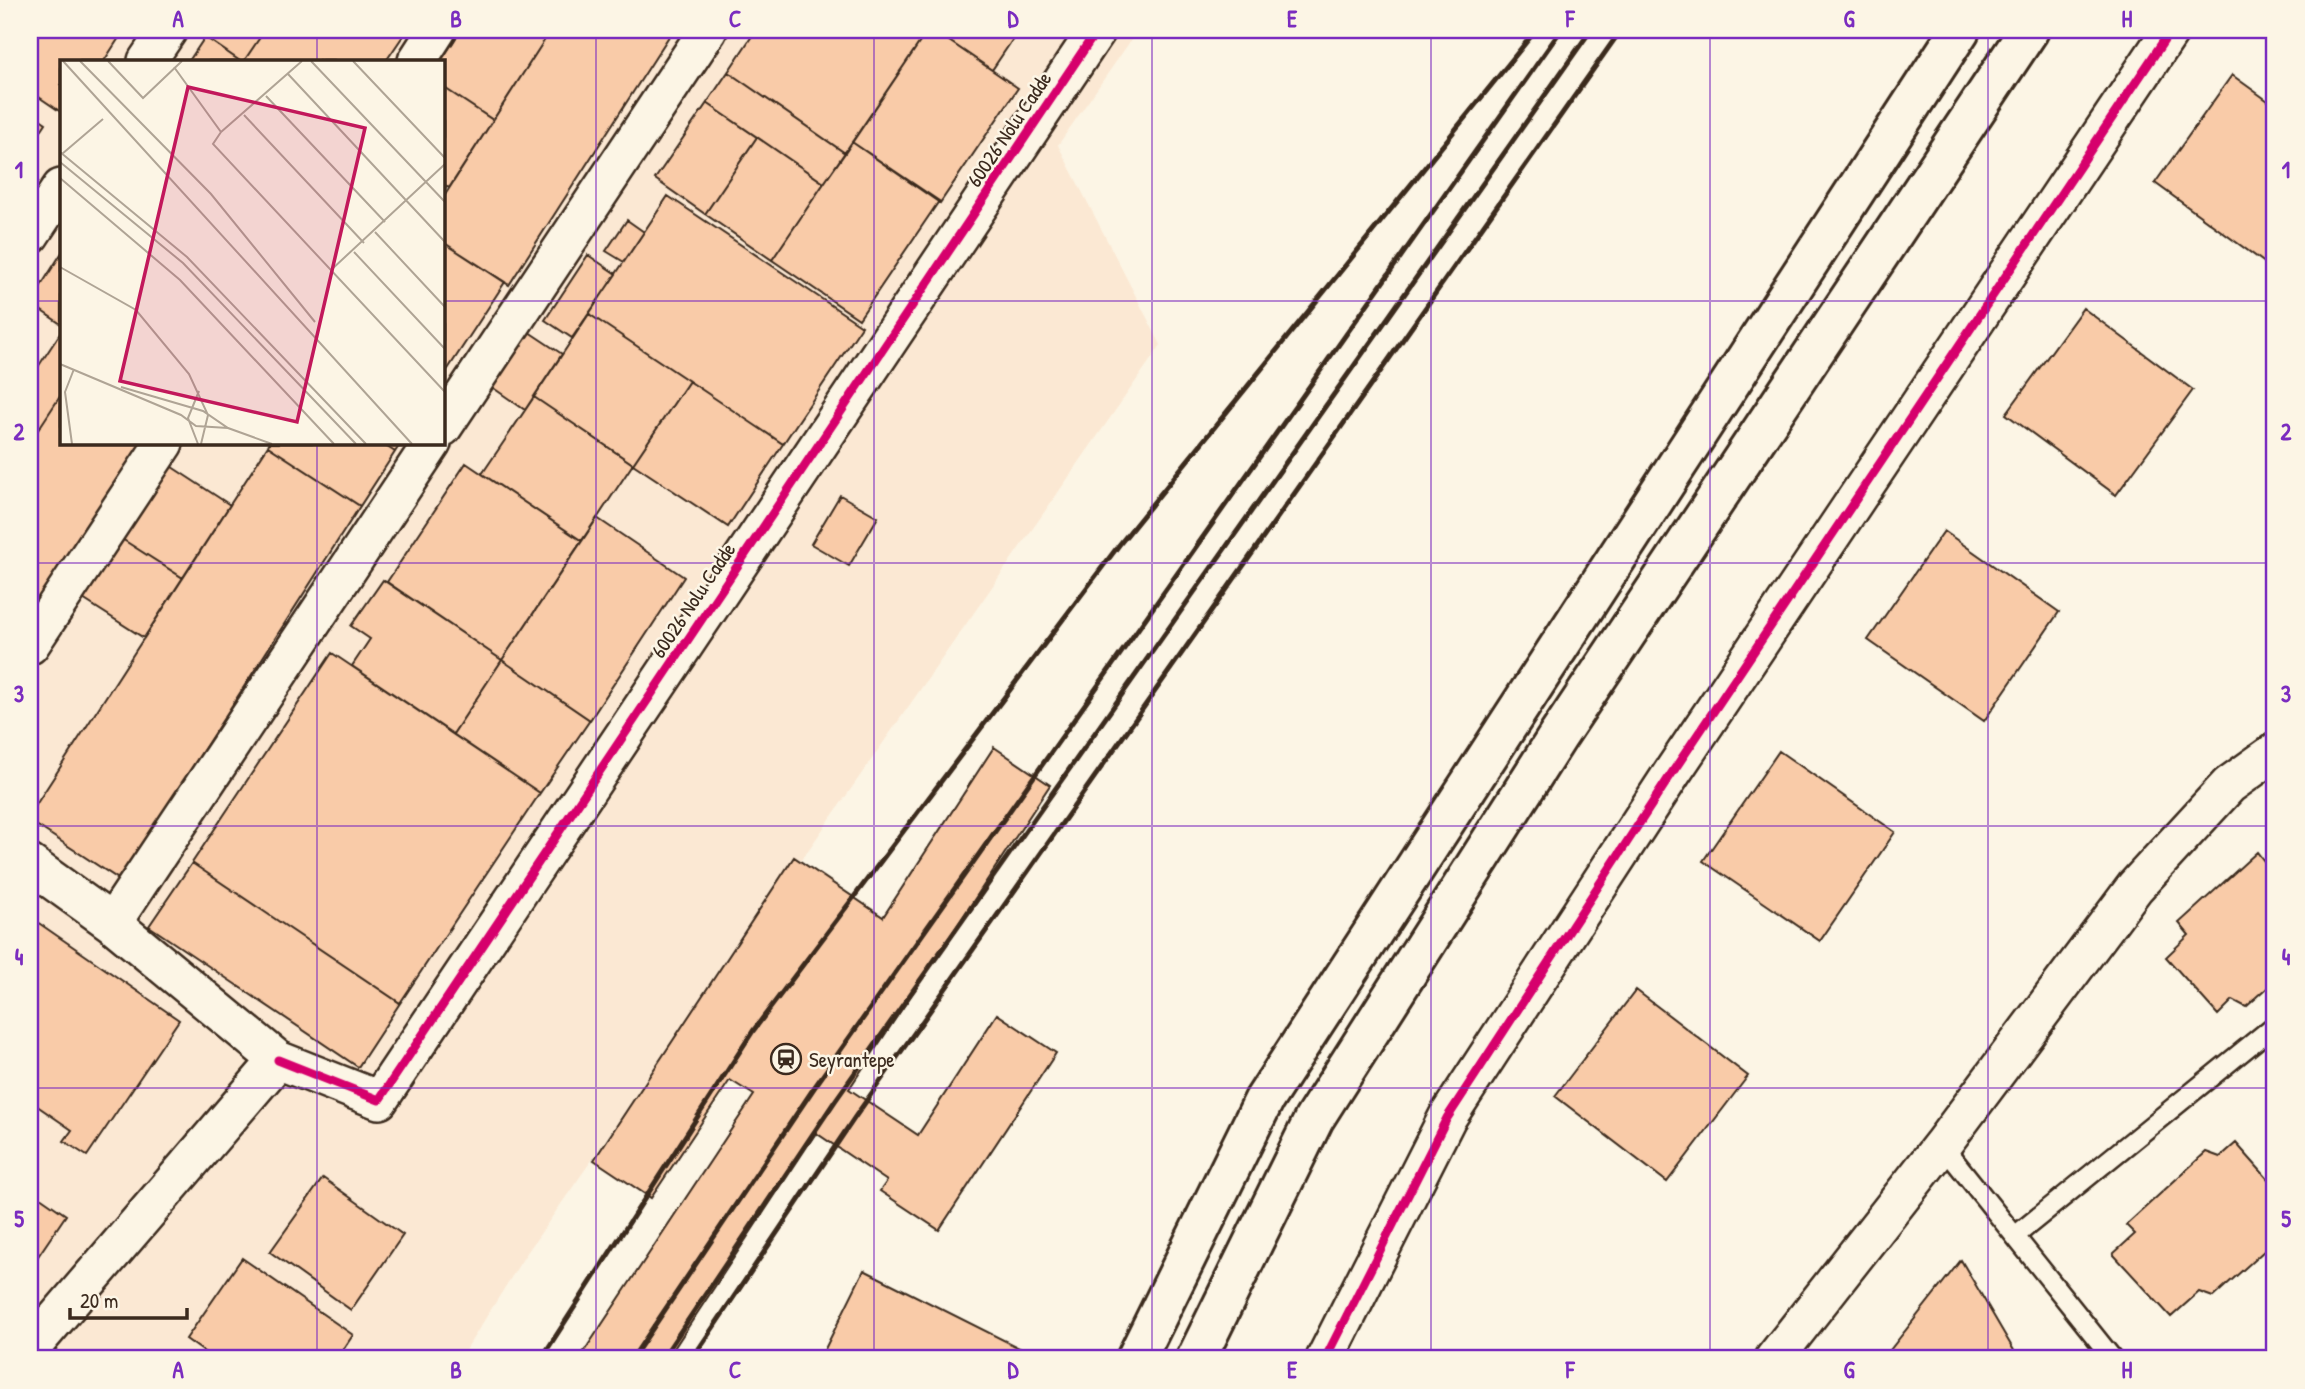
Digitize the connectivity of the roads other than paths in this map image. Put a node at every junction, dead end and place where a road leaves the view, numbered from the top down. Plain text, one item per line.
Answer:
1 (168, 30) edge
2 (437, 30) edge
3 (708, 30) edge
4 (1097, 30) edge
5 (1960, 30) edge
6 (2029, 30) edge
7 (2171, 30) edge
8 (148, 60) edge
9 (417, 60) edge
10 (60, 190) edge
11 (30, 235) edge
12 (444, 426) edge
13 (163, 444) edge
14 (431, 444) edge
15 (30, 645) edge
16 (2275, 752) edge
17 (2275, 782) edge
18 (2229, 785) junction
19 (30, 864) edge
20 (112, 923) junction
21 (2275, 1025) edge
22 (278, 1060) junction
23 (1942, 1145) junction
24 (2015, 1236) junction
25 (30, 1349) edge
26 (1136, 1359) edge
27 (1196, 1359) edge
28 (1325, 1359) edge
29 (1774, 1359) edge
30 (2113, 1359) edge

1 - 8 street
2 - 9 street
3 - 12 street
4 - 22 street, 60026 Nolu Cadde
5 - 26 street
6 - 27 street
7 - 28 street
10 - 11 street
13 - 15 street
14 - 20 street
16 - 18 street
17 - 18 street
18 - 23 street
19 - 20 street
20 - 22 street
21 - 24 lane
22 - 25 street
23 - 24 lane
23 - 29 street
24 - 30 lane

